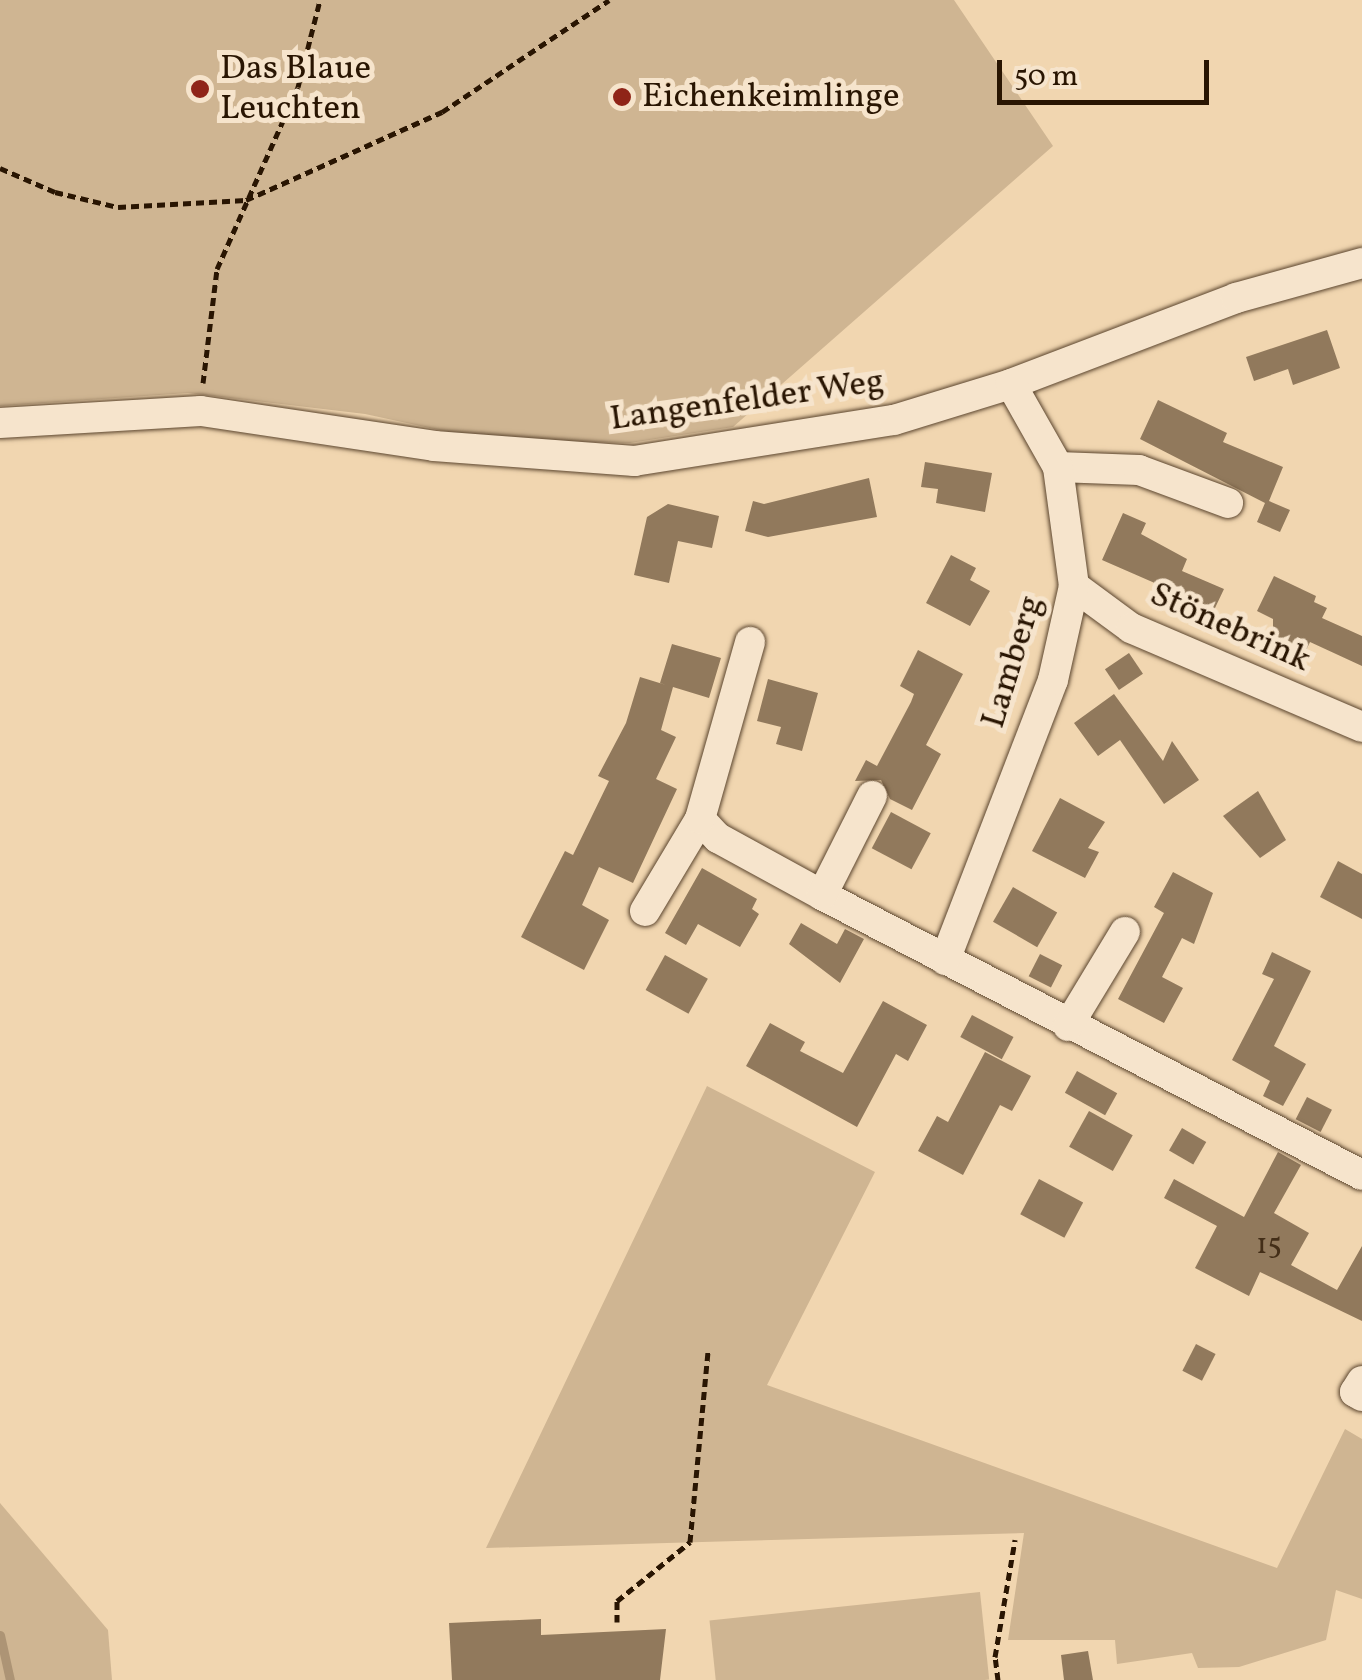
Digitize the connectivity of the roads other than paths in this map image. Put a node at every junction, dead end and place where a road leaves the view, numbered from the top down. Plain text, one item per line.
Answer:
1 (1362, 263) edge
2 (1011, 384) junction
3 (0, 423) edge
4 (1058, 467) junction
5 (1228, 503) dead end
6 (1074, 586) junction
7 (750, 642) dead end
8 (1362, 727) edge
9 (872, 796) dead end
10 (700, 819) junction
11 (822, 895) junction
12 (645, 911) dead end
13 (1124, 932) dead end
14 (945, 960) junction
15 (1068, 1026) junction
16 (1362, 1174) edge
17 (1362, 1381) edge
18 (1362, 1396) edge

1 - 2 street, Langenfelder Weg
2 - 3 street, Langenfelder Weg
2 - 4 street, Lamberg
4 - 5 street
4 - 6 street, Lamberg
6 - 8 street, Stönebrink
6 - 14 street, Lamberg
7 - 10 street
9 - 11 street
10 - 11 street
10 - 12 street
11 - 14 street
13 - 15 street
14 - 15 street
15 - 16 street
17 - 18 street

